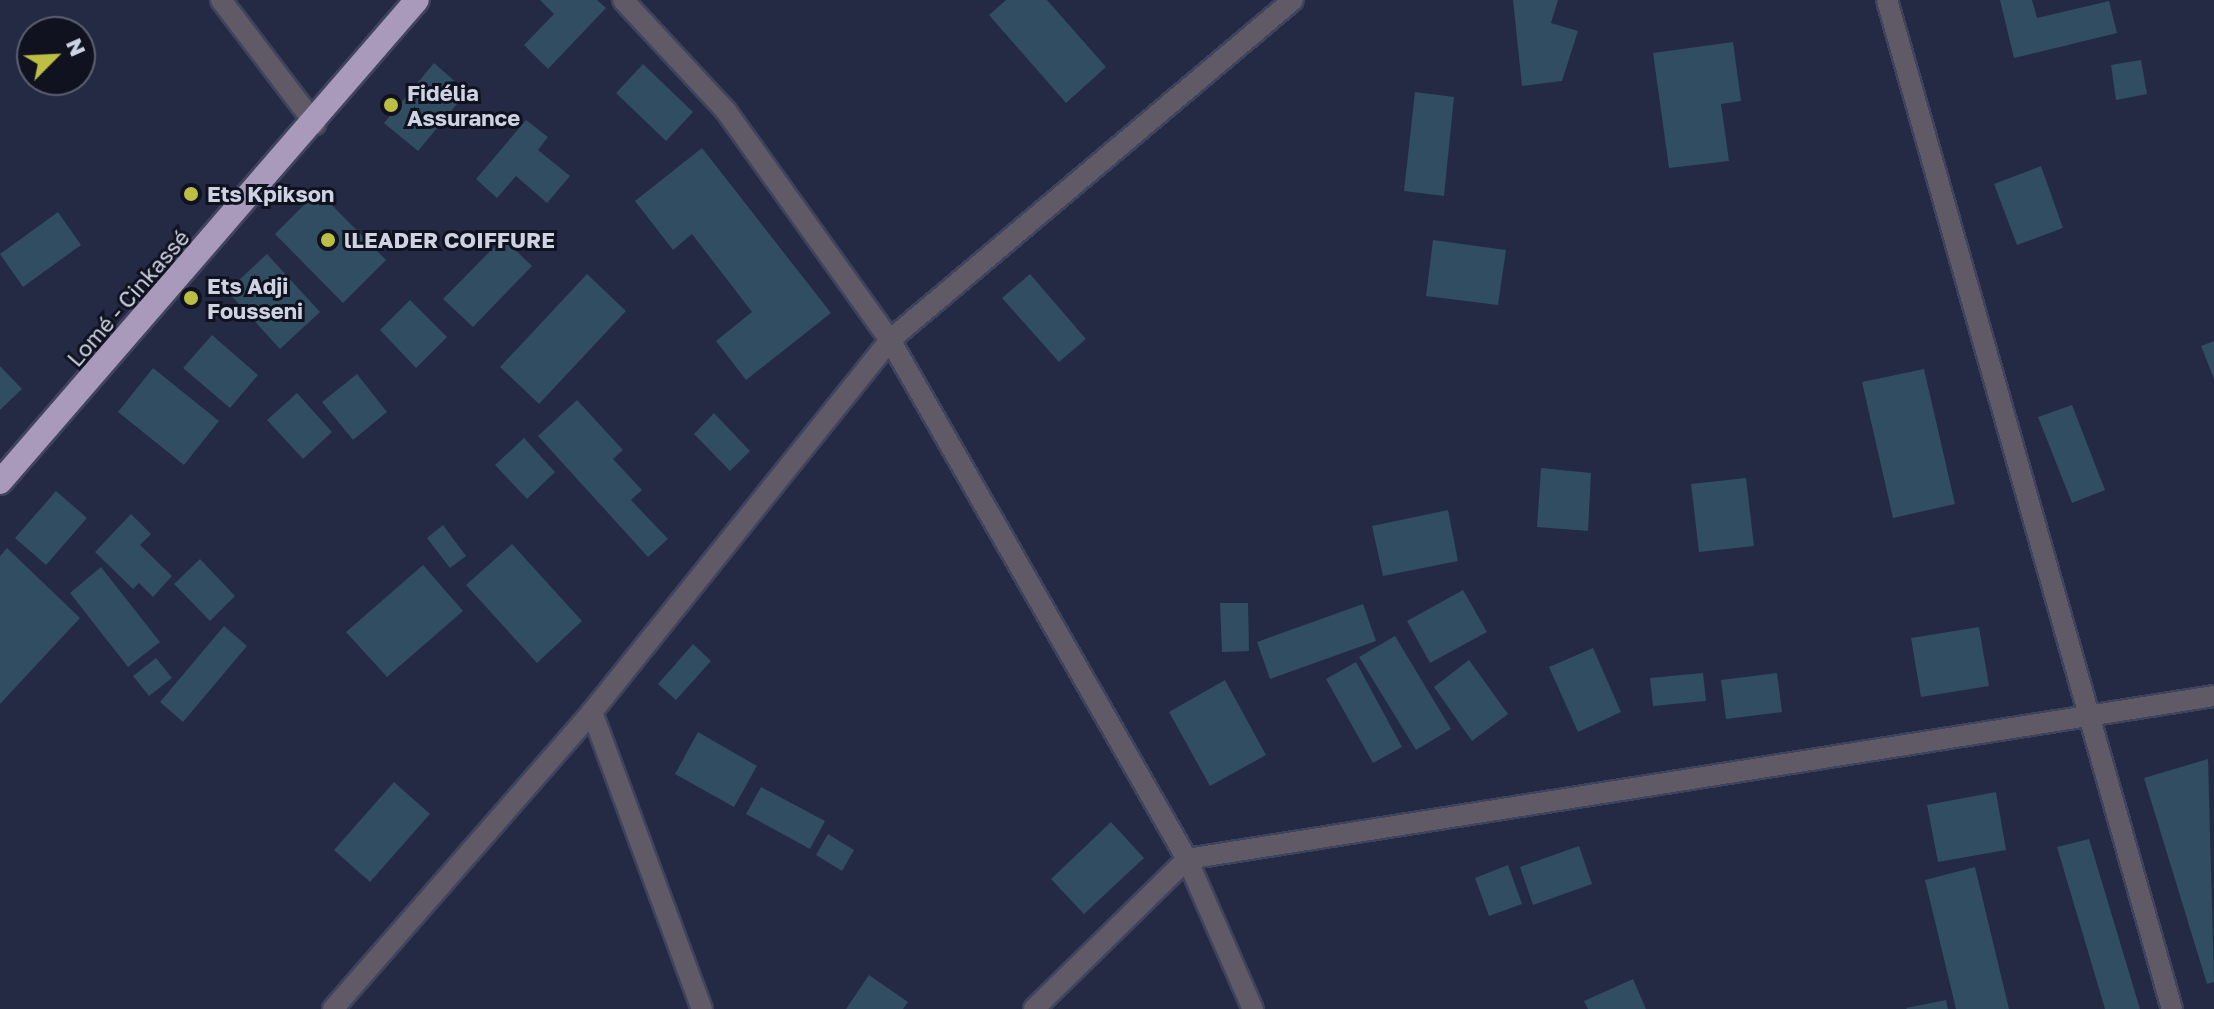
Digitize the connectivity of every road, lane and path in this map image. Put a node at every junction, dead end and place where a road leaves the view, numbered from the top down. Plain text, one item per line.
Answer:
1 (221, 0) edge
2 (417, 0) edge
3 (623, 0) edge
4 (1293, 0) edge
5 (1887, 0) edge
6 (315, 124) junction
7 (890, 340) junction
8 (0, 482) edge
9 (2214, 696) edge
10 (592, 712) junction
11 (2092, 716) junction
12 (1187, 859) junction
13 (333, 1009) edge
14 (702, 1009) edge
15 (1034, 1009) edge
16 (1253, 1009) edge
17 (2172, 1009) edge

1 - 6 street
2 - 6 highway, Lomé - Cinkassé
3 - 7 street
4 - 7 street
5 - 11 street
6 - 8 highway, Lomé - Cinkassé
7 - 10 street
7 - 12 street
9 - 11 street
10 - 13 street
10 - 14 street
11 - 12 street
11 - 17 street
12 - 15 street
12 - 16 street

